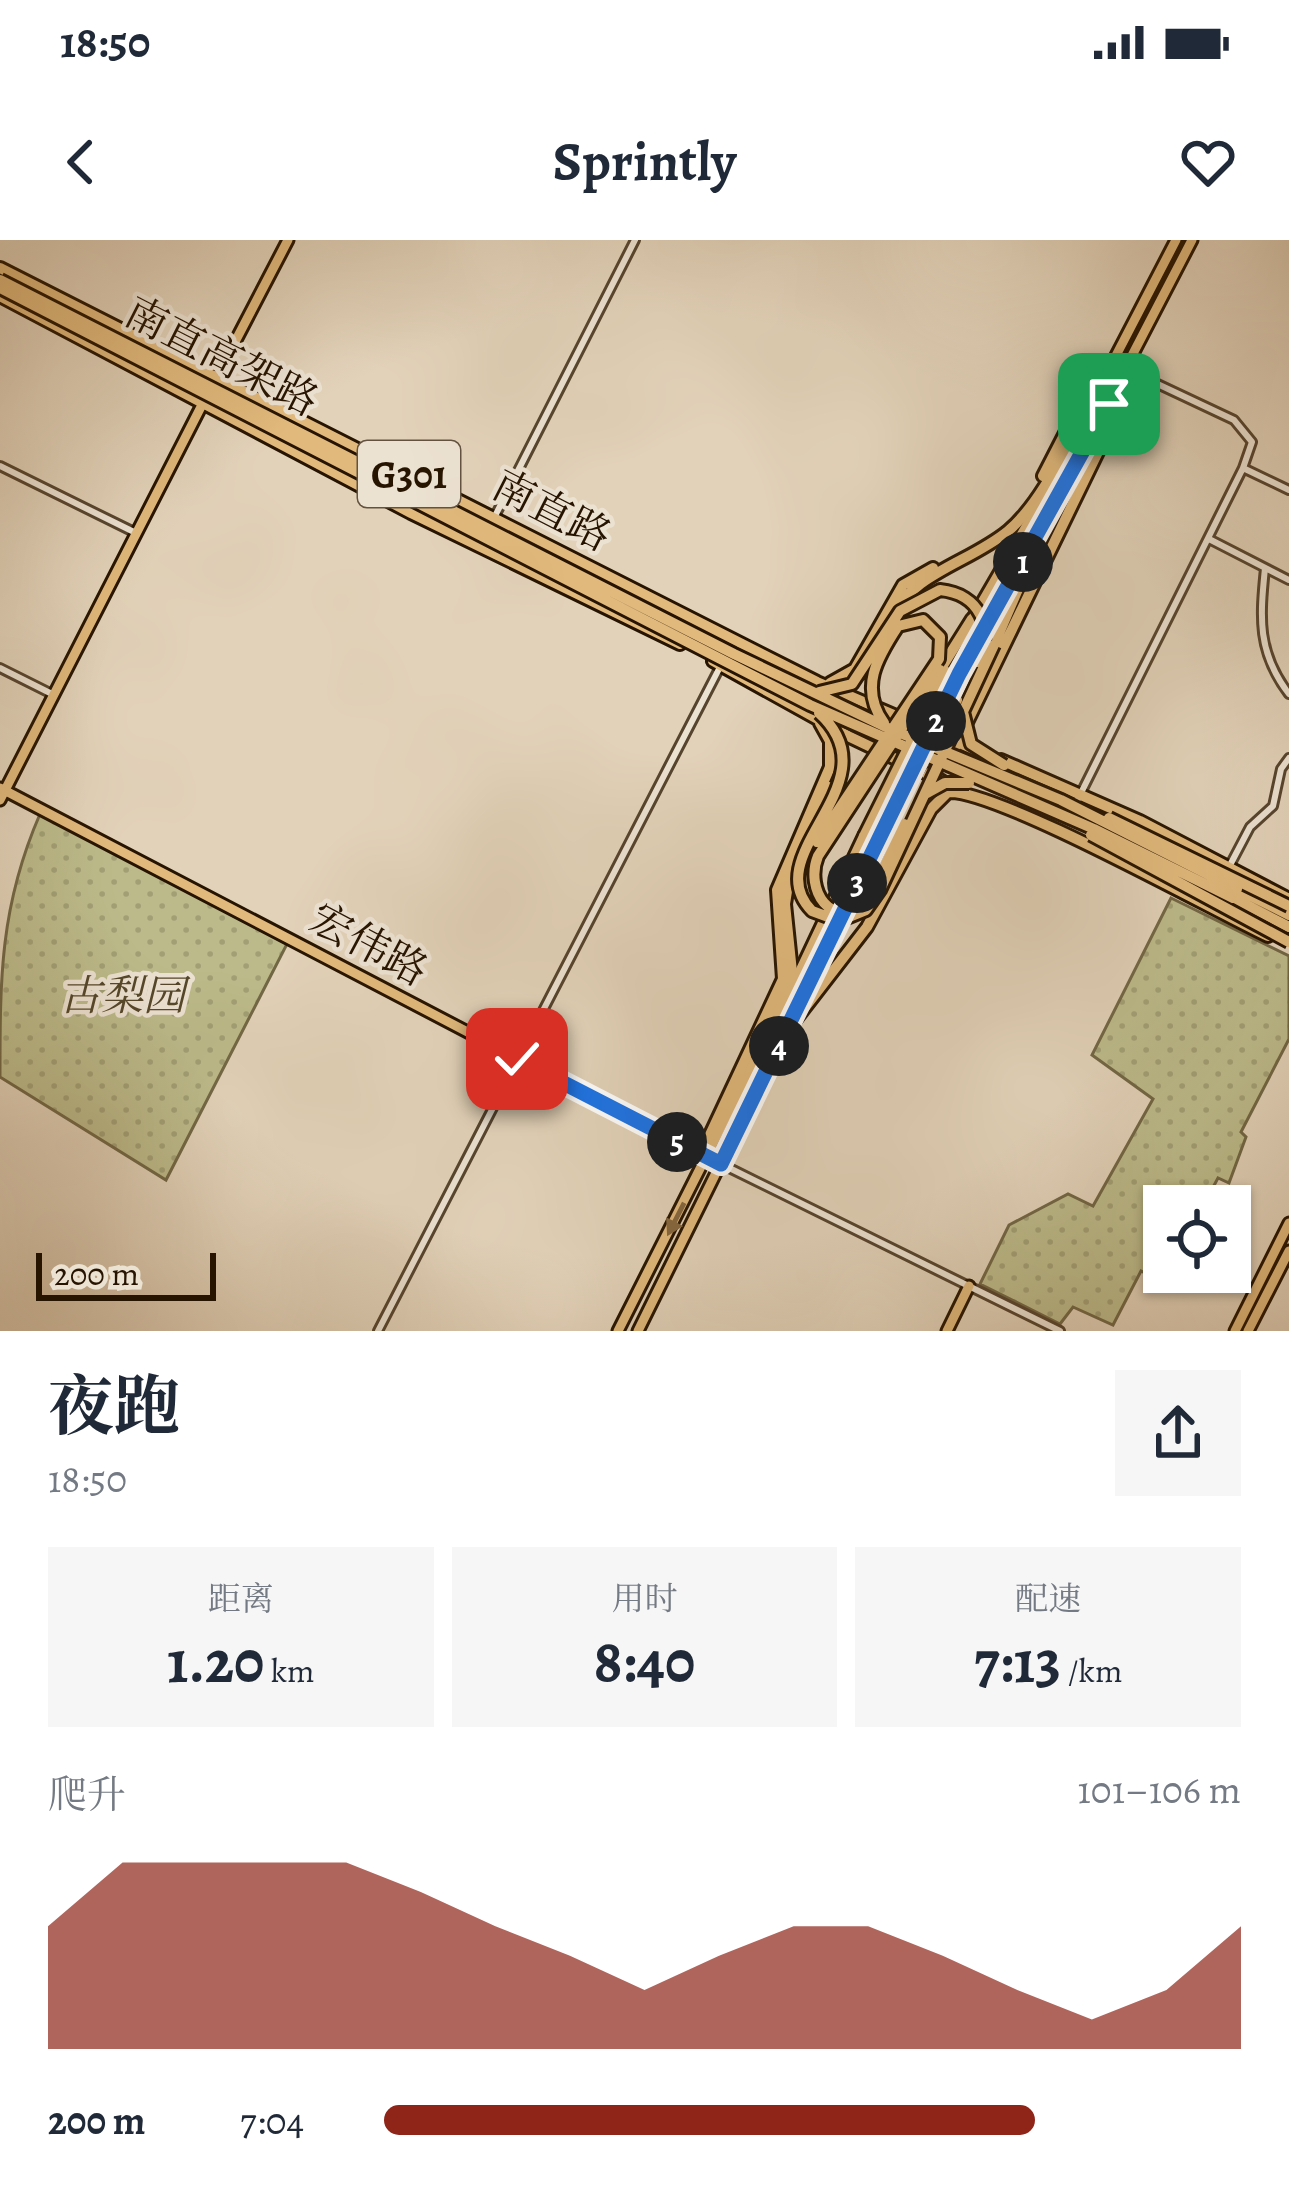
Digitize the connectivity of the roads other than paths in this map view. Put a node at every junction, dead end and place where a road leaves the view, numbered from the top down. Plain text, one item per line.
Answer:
1 (289, 240) edge
2 (635, 240) edge
3 (1176, 240) edge
4 (1192, 240) edge
5 (0, 268) edge
6 (0, 288) edge
7 (1120, 366) junction
8 (216, 377) junction
9 (204, 400) junction
10 (1069, 447) junction
11 (0, 466) edge
12 (1243, 468) junction
13 (1289, 490) edge
14 (418, 514) junction
15 (494, 518) junction
16 (1021, 519) junction
17 (1046, 524) junction
18 (522, 530) junction
19 (1006, 532) junction
20 (136, 533) junction
21 (1209, 539) junction
22 (1264, 568) junction
23 (1289, 580) edge
24 (972, 619) joint
25 (888, 624) junction
26 (728, 660) junction
27 (0, 668) edge
28 (943, 671) junction
29 (778, 673) junction
30 (774, 686) junction
31 (1289, 694) edge
32 (54, 695) junction
33 (812, 697) junction
34 (968, 706) junction
35 (888, 728) junction
36 (956, 744) junction
37 (842, 748) junction
38 (1289, 758) edge
39 (1002, 762) junction
40 (945, 786) junction
41 (989, 787) junction
42 (2, 793) edge
43 (1068, 800) junction
44 (884, 827) junction
45 (1061, 833) junction
46 (1229, 867) junction
47 (786, 891) junction
48 (1289, 903) edge
49 (1289, 916) edge
50 (1289, 927) edge
51 (1289, 944) edge
52 (786, 1032) junction
53 (766, 1039) junction
54 (517, 1059) junction
55 (704, 1155) junction
56 (721, 1164) junction
57 (1289, 1223) edge
58 (1289, 1250) edge
59 (971, 1287) junction
60 (378, 1331) edge
61 (618, 1331) edge
62 (638, 1331) edge
63 (949, 1331) edge
64 (1060, 1331) edge
65 (1234, 1331) edge
66 (1248, 1331) edge

1 - 8 main road
2 - 15 street
3 - 7 main road
4 - 7 main road
5 - 8 highway, 南直路 / G301
6 - 9 highway, 南直路 / G301
6 - 26 highway, 南直高架路, bridge
7 - 10 main road
7 - 12 street
7 - 16 highway
7 - 17 main road
7 - 34 highway
8 - 9 main road
8 - 15 highway, 南直路 / G301
9 - 14 highway, 南直路 / G301
9 - 20 main road
10 - 16 highway
10 - 24 main road
11 - 20 street
12 - 13 street
12 - 21 street
14 - 26 highway, 南直路 / G301
14 - 30 highway, bridge
15 - 18 highway, 南直路 / G301
16 - 19 highway
17 - 34 highway, bridge
17 - 44 main road, bridge
18 - 29 highway, bridge
18 - 33 highway, 南直路 / G301
19 - 25 highway, bridge
19 - 33 highway
20 - 32 main road
21 - 22 street
21 - 43 street
22 - 23 street
22 - 31 street
24 - 28 highway
25 - 33 highway, bridge
25 - 44 highway, bridge
26 - 29 highway, bridge
26 - 30 highway, bridge
26 - 33 highway, 南直路 / G301
26 - 54 street
27 - 32 street
28 - 41 highway, bridge
28 - 53 main road, bridge
29 - 33 highway, bridge
30 - 33 highway, bridge
32 - 42 main road
33 - 35 highway, bridge
33 - 36 highway, G301
33 - 37 highway, bridge
33 - 40 highway
33 - 41 highway, bridge
33 - 55 highway
34 - 36 highway
34 - 37 highway, bridge
34 - 39 highway, bridge
35 - 43 highway, bridge
35 - 47 highway, bridge
36 - 39 highway, G301
36 - 40 highway
37 - 47 highway, bridge
38 - 46 street
39 - 43 highway
40 - 45 highway
40 - 52 highway
41 - 43 highway, bridge
42 - 54 main road, 宏伟路
43 - 45 street
43 - 46 highway
43 - 48 highway, bridge
43 - 49 highway, bridge
43 - 50 highway, bridge
43 - 51 highway, bridge
44 - 52 main road, bridge
45 - 51 highway
46 - 48 highway
47 - 53 highway
52 - 56 main road
53 - 55 main road
54 - 55 main road, 宏伟路
54 - 60 street
55 - 56 street
55 -> 61 main road
56 - 59 street
56 - 62 main road
57 - 65 main road
58 - 66 main road
59 - 63 main road
59 - 64 street

